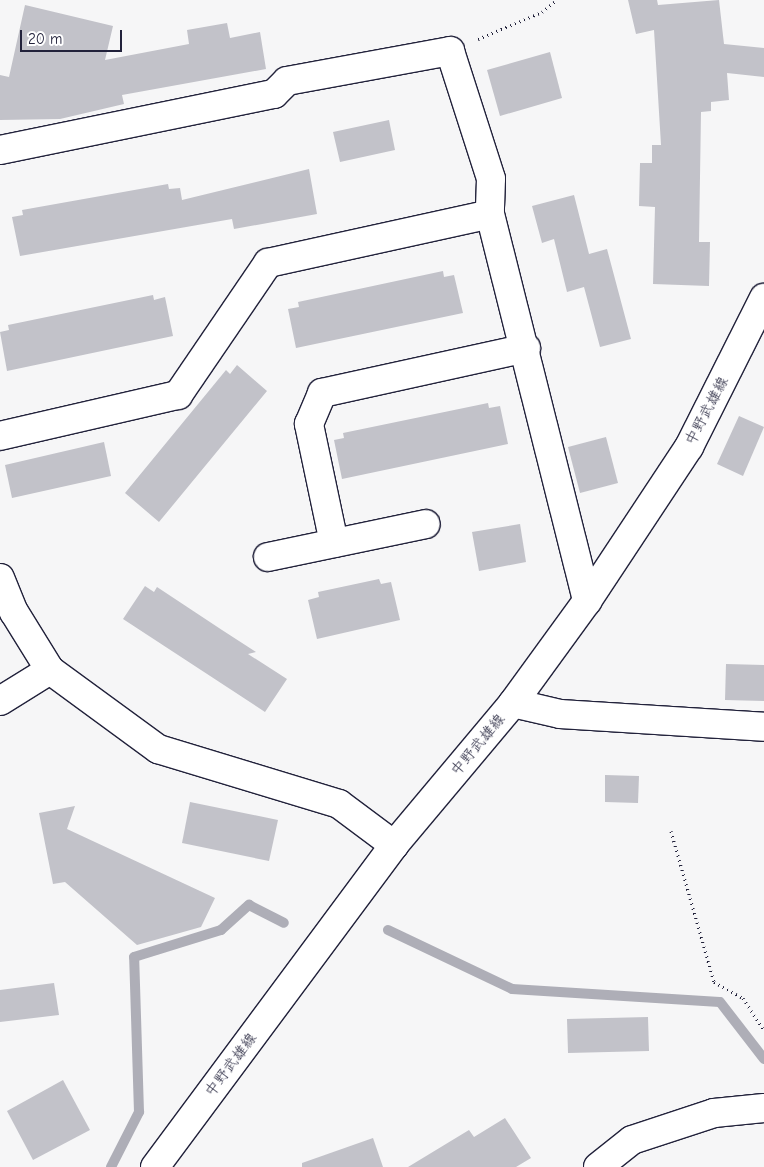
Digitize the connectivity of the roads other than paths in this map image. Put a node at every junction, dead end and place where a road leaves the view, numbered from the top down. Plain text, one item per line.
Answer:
1 (0, 150) edge
2 (490, 214) junction
3 (764, 298) edge
4 (526, 348) junction
5 (0, 436) edge
6 (426, 524) dead end
7 (334, 543) junction
8 (268, 557) dead end
9 (0, 578) edge
10 (587, 601) junction
11 (50, 670) junction
12 (0, 701) edge
13 (513, 703) junction
14 (764, 727) edge
15 (394, 845) junction
16 (764, 1108) edge
17 (155, 1167) edge
18 (598, 1167) edge

1 - 2 street
2 - 4 street
2 - 5 street
3 - 10 street, 中野武雄線
4 - 7 street
4 - 10 street
6 - 7 street
7 - 8 street
9 - 11 street
10 - 13 street, 中野武雄線
11 - 12 street
11 - 15 street
13 - 14 street
13 - 15 street, 中野武雄線
15 - 17 street, 中野武雄線
16 - 18 street

